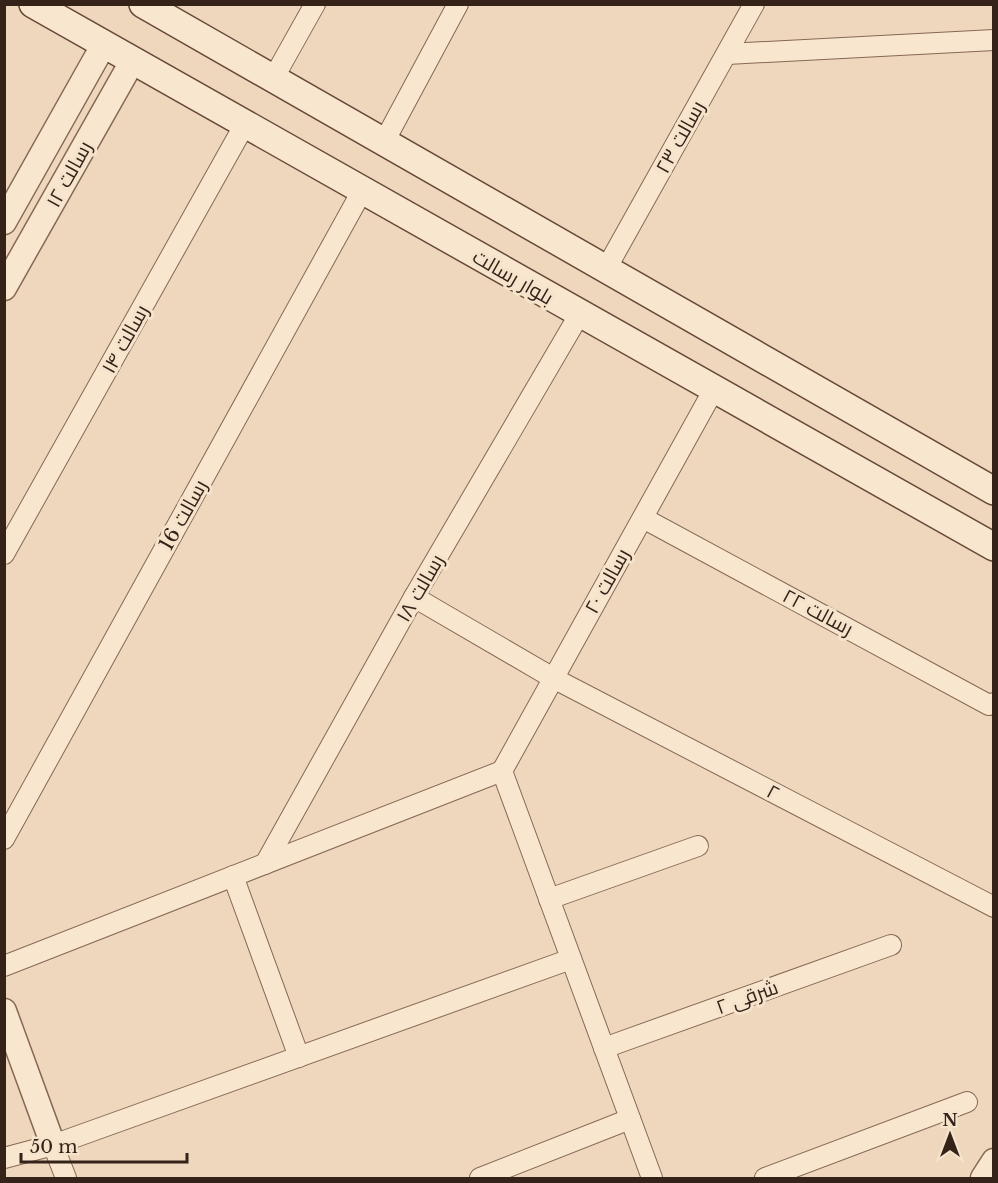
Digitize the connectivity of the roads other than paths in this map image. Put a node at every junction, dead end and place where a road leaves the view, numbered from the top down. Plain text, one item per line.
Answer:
1 (33, 4) edge
2 (143, 4) edge
3 (315, 4) edge
4 (458, 4) edge
5 (754, 4) edge
6 (993, 40) edge
7 (104, 44) junction
8 (726, 54) junction
9 (133, 60) junction
10 (273, 79) junction
11 (245, 124) junction
12 (384, 142) junction
13 (362, 191) junction
14 (4, 222) edge
15 (606, 269) junction
16 (4, 288) edge
17 (579, 315) junction
18 (713, 391) junction
19 (993, 491) edge
20 (643, 518) junction
21 (993, 548) edge
22 (4, 554) edge
23 (414, 597) junction
24 (553, 678) junction
25 (993, 704) edge
26 (502, 771) junction
27 (4, 839) edge
28 (698, 846) dead end
29 (266, 864) junction
30 (233, 876) junction
31 (549, 899) junction
32 (993, 907) edge
33 (891, 945) dead end
34 (571, 959) junction
35 (4, 966) edge
36 (4, 1011) edge
37 (604, 1048) junction
38 (299, 1057) junction
39 (967, 1102) dead end
40 (630, 1119) junction
41 (53, 1145) junction
42 (4, 1158) edge
43 (993, 1161) edge
44 (66, 1179) edge
45 (480, 1179) edge
46 (652, 1179) edge
47 (765, 1179) edge
48 (983, 1179) edge

1 - 7 main road, بلوار رسالت
2 - 10 main road
3 - 10 street
4 - 12 street
5 - 8 street, رسالت ۲۳
6 - 8 street
7 - 9 main road, بلوار رسالت
7 - 14 street, رسالت ۱۲
8 - 15 street, رسالت ۲۳
9 - 11 main road, بلوار رسالت
9 - 16 street, رسالت ۱۲
10 - 12 main road
11 - 13 main road, بلوار رسالت
11 - 22 street, رسالت ۱۴
12 - 15 main road
13 - 17 main road, بلوار رسالت
13 - 27 street, رسالت 16
15 - 19 main road
17 - 18 main road, بلوار رسالت
17 - 23 street, رسالت ۱۸
18 - 20 street, رسالت ۲۰
18 - 21 main road, بلوار رسالت
20 - 24 street, رسالت ۲۰
20 - 25 street, رسالت ۲۲
23 - 24 street, ۲
23 - 29 street, رسالت ۱۸
24 - 26 street, رسالت ۲۰
24 - 32 street, ۲
26 - 29 street
26 - 31 street
28 - 31 street
29 - 30 street
30 - 35 street
30 - 38 street
31 - 34 street
33 - 37 street, ۲ شرقی
34 - 37 street
34 - 38 street
36 - 41 street
37 - 40 street
38 - 41 street
39 - 47 street
40 - 45 street
40 - 46 street
41 - 42 street
41 - 44 street
43 - 48 street

